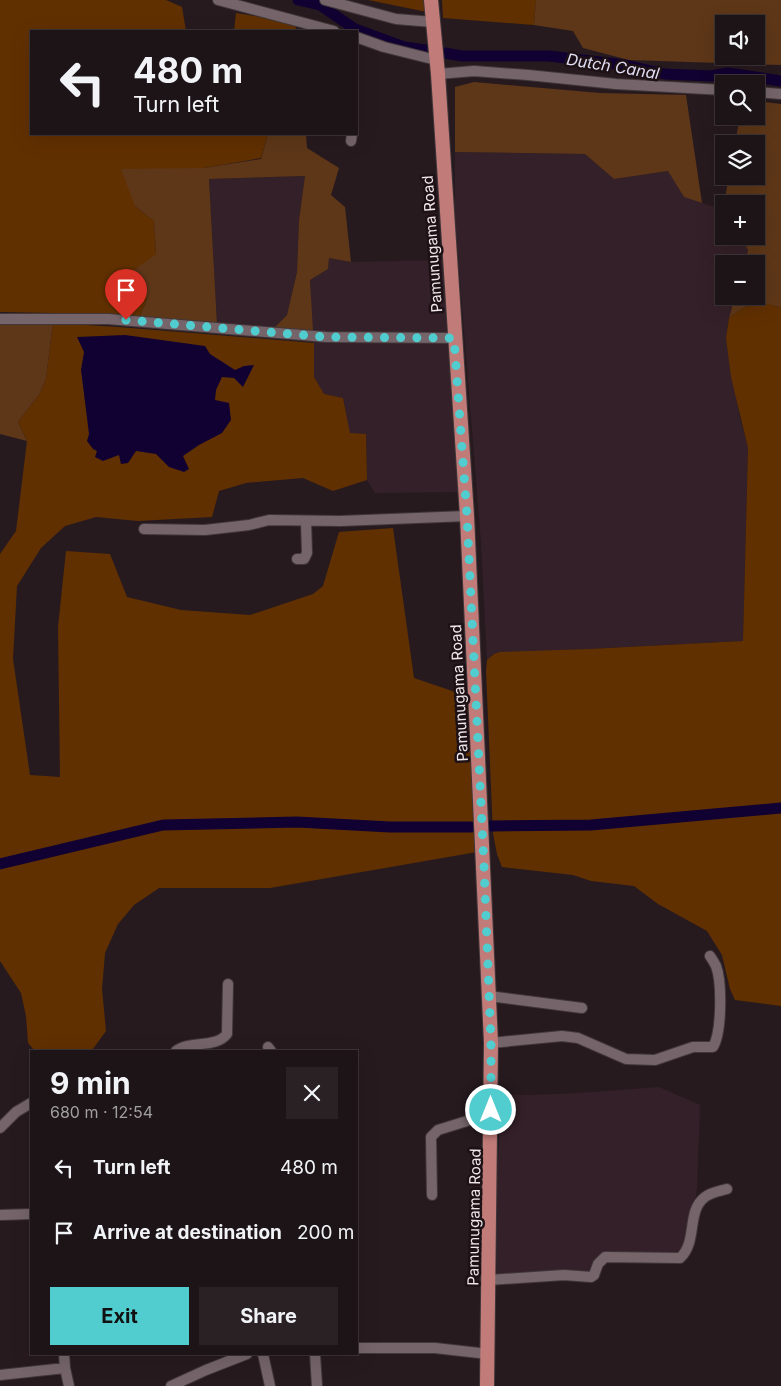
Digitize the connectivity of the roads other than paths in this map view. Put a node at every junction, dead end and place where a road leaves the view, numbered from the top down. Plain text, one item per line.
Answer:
1 (218, 0) edge
2 (325, 0) edge
3 (431, 0) edge
4 (432, 22) junction
5 (330, 30) edge
6 (358, 38) edge
7 (436, 60) junction
8 (438, 74) junction
9 (715, 90) edge
10 (765, 93) edge
11 (781, 94) edge
12 (0, 318) edge
13 (454, 338) junction
14 (467, 516) junction
15 (306, 521) junction
16 (144, 529) dead end
17 (298, 559) dead end
18 (710, 956) dead end
19 (228, 984) dead end
20 (489, 996) junction
21 (582, 1008) dead end
22 (491, 1043) junction
23 (178, 1050) edge
24 (30, 1104) edge
25 (491, 1110) junction
26 (0, 1128) edge
27 (728, 1189) dead end
28 (432, 1195) dead end
29 (30, 1214) edge
30 (0, 1215) edge
31 (489, 1280) junction
32 (358, 1348) edge
33 (488, 1354) junction
34 (64, 1355) edge
35 (244, 1355) edge
36 (263, 1355) edge
37 (315, 1355) edge
38 (65, 1368) junction
39 (0, 1375) edge
40 (69, 1386) edge
41 (171, 1386) edge
42 (270, 1386) edge
43 (317, 1386) edge
44 (488, 1386) edge

1 - 5 street
2 - 4 street
3 - 4 main road, Pamunugama Road
4 - 7 main road, Pamunugama Road
6 - 7 street
7 - 8 main road, Pamunugama Road
8 - 9 street
8 - 13 main road, Pamunugama Road
10 - 11 street
12 - 13 street
13 - 14 main road, Pamunugama Road
14 - 15 street
14 - 20 main road, Pamunugama Road
15 - 16 street
15 - 17 street
18 - 22 street
19 - 23 street
20 - 21 street
20 - 22 main road, Pamunugama Road
22 - 25 main road, Pamunugama Road
24 - 26 street
25 - 28 street
25 - 31 main road, Pamunugama Road
27 - 31 street
29 - 30 street
31 - 33 main road, Pamunugama Road
32 - 33 street
33 - 44 main road, Pamunugama Road
34 - 38 street
35 - 41 street
36 - 42 street
37 - 43 street
38 - 39 street
38 - 40 street

